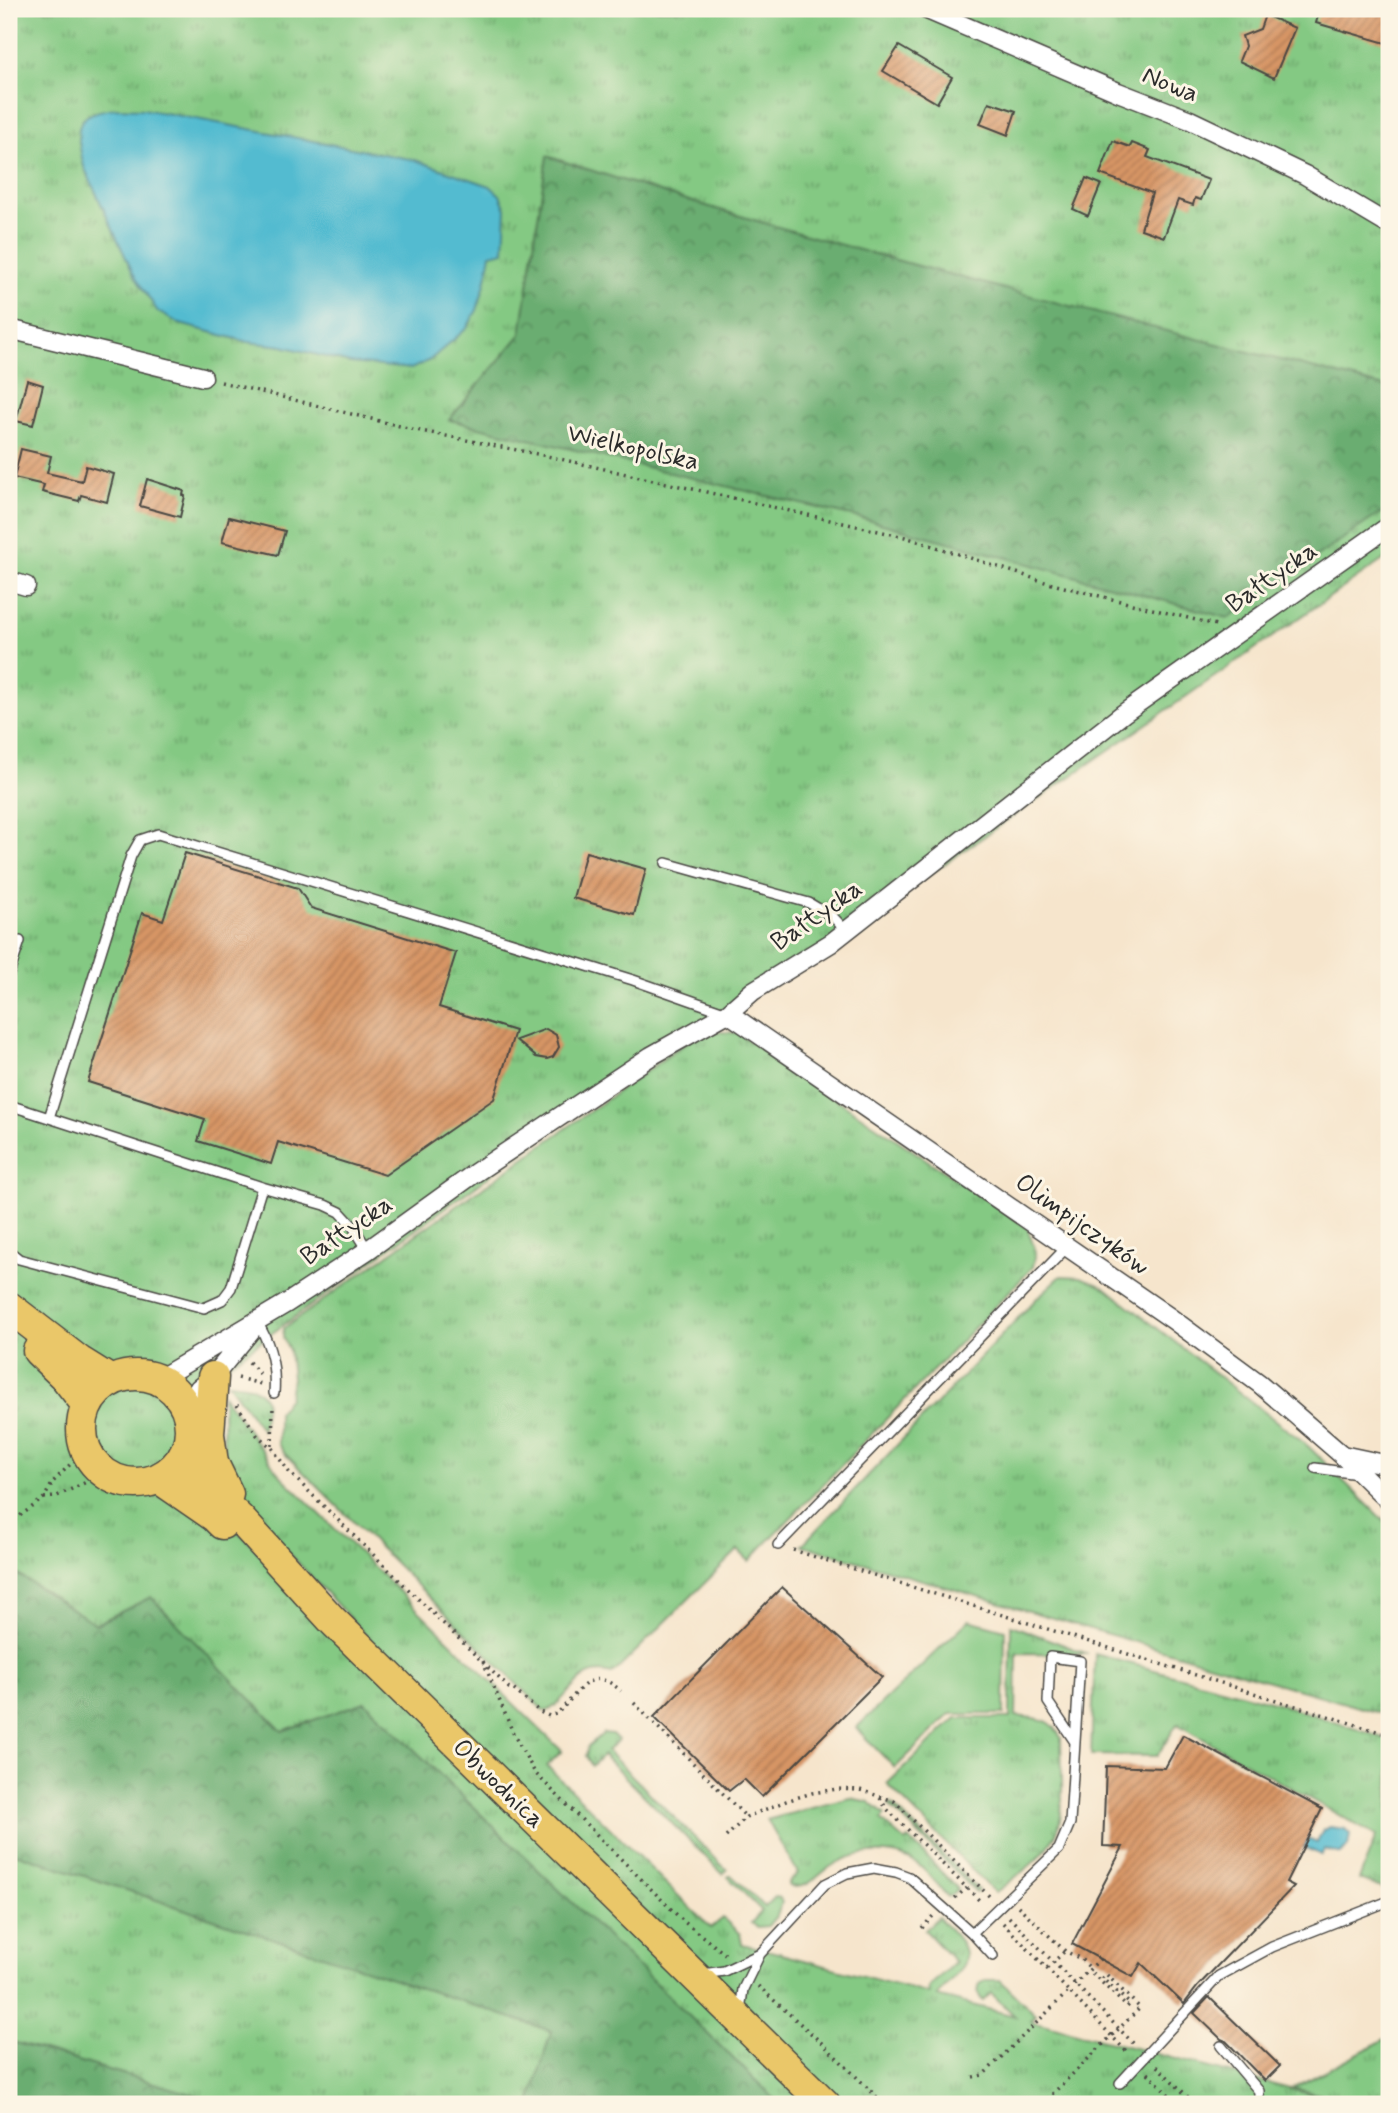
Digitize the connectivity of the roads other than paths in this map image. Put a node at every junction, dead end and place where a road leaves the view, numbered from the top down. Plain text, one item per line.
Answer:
1 (925, 9) edge
2 (1389, 225) edge
3 (9, 329) edge
4 (203, 377) road end
5 (1389, 526) edge
6 (666, 863) dead end
7 (847, 932) junction
8 (20, 941) dead end
9 (9, 974) edge
10 (728, 1013) junction
11 (9, 1105) edge
12 (49, 1118) junction
13 (262, 1187) junction
14 (1068, 1246) junction
15 (368, 1250) junction
16 (9, 1251) edge
17 (9, 1307) edge
18 (257, 1322) junction
19 (9, 1323) edge
20 (213, 1377) junction
21 (159, 1379) junction
22 (111, 1381) junction
23 (274, 1393) road end
24 (87, 1405) junction
25 (187, 1408) junction
26 (186, 1452) junction
27 (1342, 1455) junction
28 (1389, 1465) edge
29 (1315, 1468) dead end
30 (1362, 1475) junction
31 (160, 1479) junction
32 (1389, 1501) edge
33 (240, 1519) junction
34 (778, 1545) road end
35 (1075, 1742) junction
36 (1389, 1901) edge
37 (972, 1933) junction
38 (760, 1954) junction
39 (993, 1956) dead end
40 (694, 1976) junction
41 (739, 2021) junction
42 (1221, 2046) dead end
43 (1120, 2082) dead end
44 (809, 2104) edge
45 (825, 2104) edge
46 (1252, 2104) edge

1 - 2 street, Nowa
3 - 4 street
5 - 7 street, Bałtycka
6 - 7 lane
7 - 10 street, Bałtycka
8 - 9 lane
10 - 12 lane
10 - 14 street, Olimpijczyków
10 - 15 street, Bałtycka
11 - 12 lane
12 - 13 lane
13 - 15 lane
13 - 16 lane
14 - 27 street, Olimpijczyków
14 - 34 lane
15 - 18 street, Bałtycka
17 - 22 highway
18 - 20 street, Bałtycka
18 - 21 street, Bałtycka
18 - 23 lane
19 - 24 highway
20 - 25 street, Bałtycka
20 - 33 highway
21 - 22 highway
21 - 25 highway
22 - 24 highway
24 - 31 highway
25 - 26 highway
26 - 31 highway
26 - 33 highway, Obwodnica
27 - 28 street
27 - 30 street, Olimpijczyków
29 - 30 lane
30 - 32 street, Olimpijczyków
31 - 44 highway, Obwodnica
33 - 40 highway, Obwodnica
35 - 35 lane
35 - 37 lane
36 - 43 lane
37 - 38 lane
37 - 39 lane
38 - 40 lane
38 - 41 lane
40 - 41 highway, Obwodnica
41 - 45 highway, Obwodnica
42 - 46 lane

